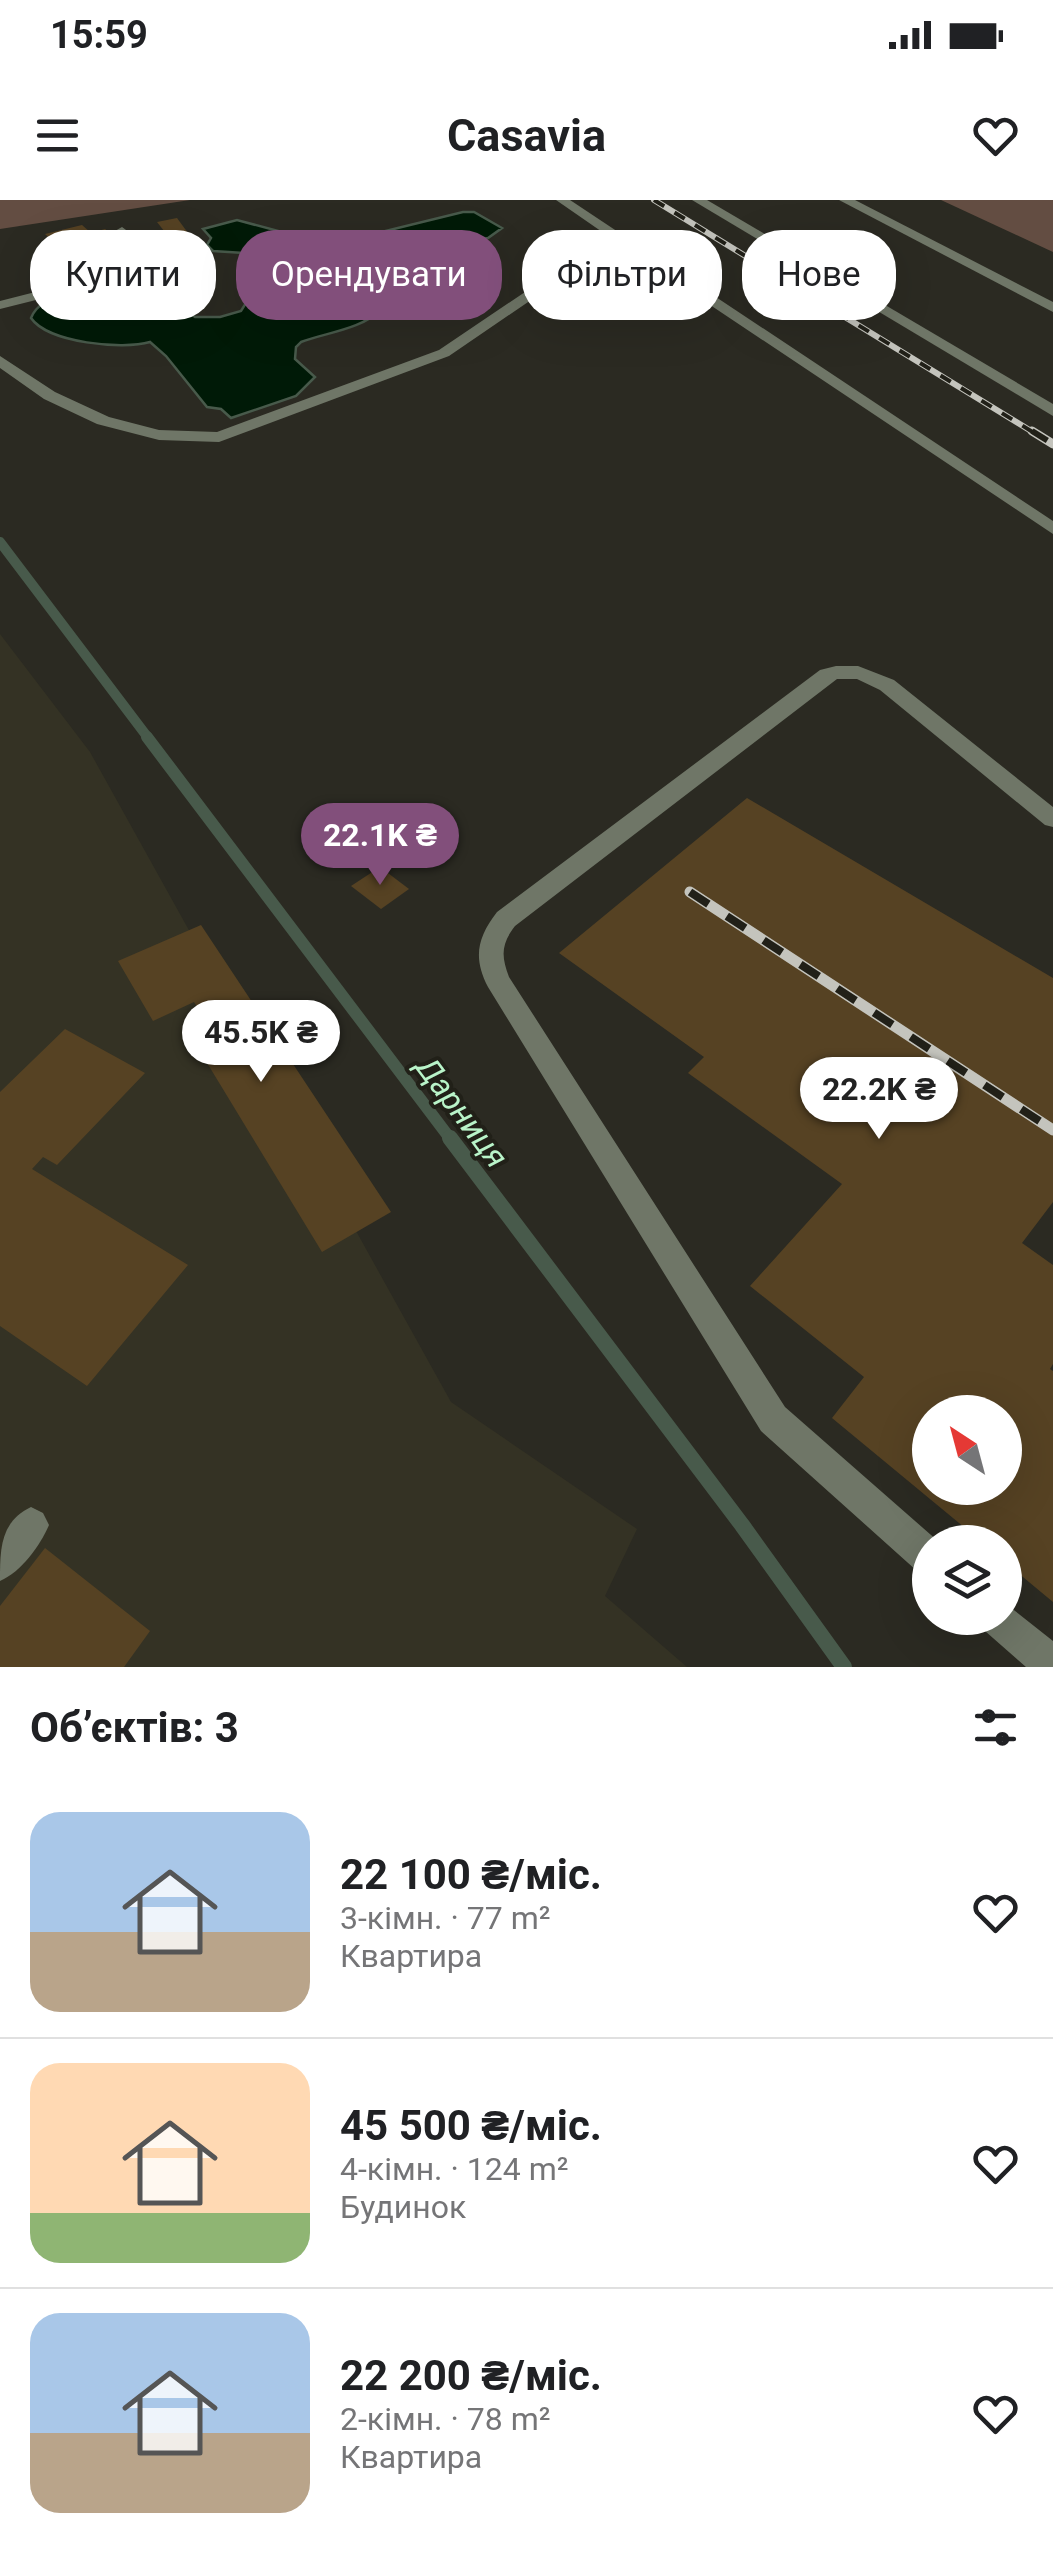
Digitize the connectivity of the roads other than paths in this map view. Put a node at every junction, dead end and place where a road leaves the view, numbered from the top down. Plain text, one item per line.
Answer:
1 (562, 200) edge
2 (698, 200) edge
3 (844, 200) edge
4 (608, 230) edge
5 (30, 297) edge
6 (522, 301) edge
7 (0, 305) edge
8 (722, 307) edge
9 (1053, 308) edge
10 (0, 361) edge
11 (1053, 410) edge
12 (1053, 529) edge
13 (1053, 819) edge
14 (32, 1526) dead end
15 (912, 1542) edge
16 (0, 1564) edge
17 (1017, 1635) edge
18 (1053, 1666) edge

1 - 4 lane
2 - 11 lane
3 - 9 lane
5 - 7 lane
6 - 10 lane
8 - 12 lane
13 - 15 lane
14 - 16 lane
17 - 18 lane

